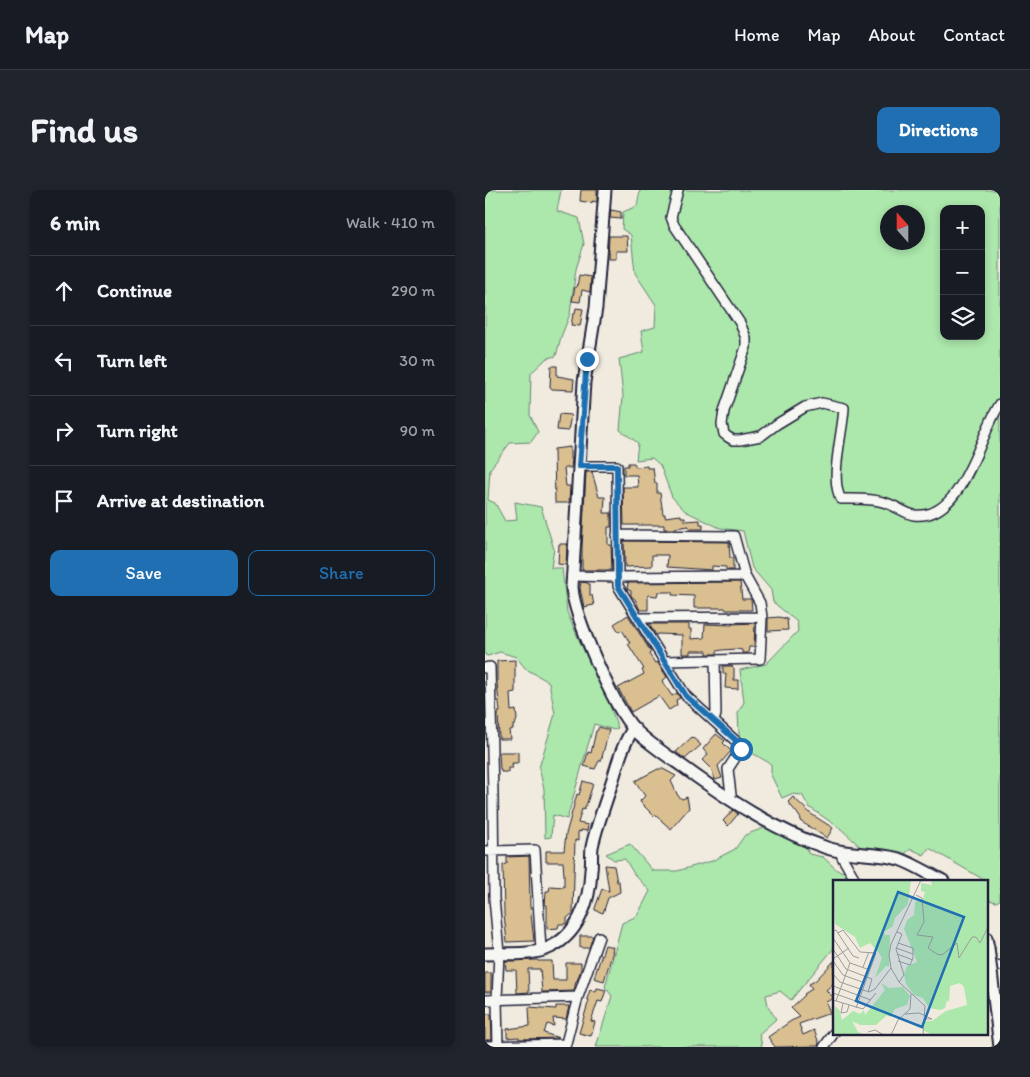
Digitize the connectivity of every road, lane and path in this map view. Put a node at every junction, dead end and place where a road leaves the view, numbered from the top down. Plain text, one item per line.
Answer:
1 (605, 190) edge
2 (678, 190) edge
3 (1000, 404) edge
4 (579, 466) junction
5 (617, 535) junction
6 (572, 576) junction
7 (745, 576) junction
8 (618, 577) junction
9 (762, 617) junction
10 (639, 618) junction
11 (715, 660) junction
12 (664, 661) junction
13 (485, 668) edge
14 (714, 721) junction
15 (634, 728) junction
16 (489, 795) edge
17 (728, 799) junction
18 (489, 851) edge
19 (841, 852) junction
20 (854, 880) edge
21 (941, 880) edge
22 (489, 898) edge
23 (599, 936) dead end
24 (987, 943) edge
25 (541, 950) junction
26 (499, 953) junction
27 (485, 954) edge
28 (992, 967) edge
29 (996, 988) edge
30 (578, 997) junction
31 (497, 999) junction
32 (485, 1000) edge
33 (833, 1034) edge
34 (565, 1045) edge
35 (485, 1046) edge
36 (498, 1046) edge
37 (824, 1047) edge
38 (1000, 1047) edge

1 - 4 street
2 - 3 street
4 - 5 street
4 - 6 street
5 - 7 street
5 - 8 street
6 - 8 street
6 - 15 street
7 - 8 street
7 - 9 street
8 - 10 street
9 - 10 street
9 - 11 street
10 - 12 street
11 - 12 street
11 - 14 street
12 - 14 street
13 - 16 street
14 - 17 street
15 - 17 street
15 - 25 street
16 - 18 street
17 - 19 street
18 - 22 street
18 - 25 street
19 - 20 street
19 - 21 street
22 - 26 street
23 - 30 street
24 - 28 street, bridge
25 - 26 street
26 - 27 street
26 - 31 street
28 - 29 street
29 - 38 street
30 - 31 street
30 - 34 street
31 - 32 street
31 - 36 street
33 - 37 street
34 - 36 street
35 - 36 street

